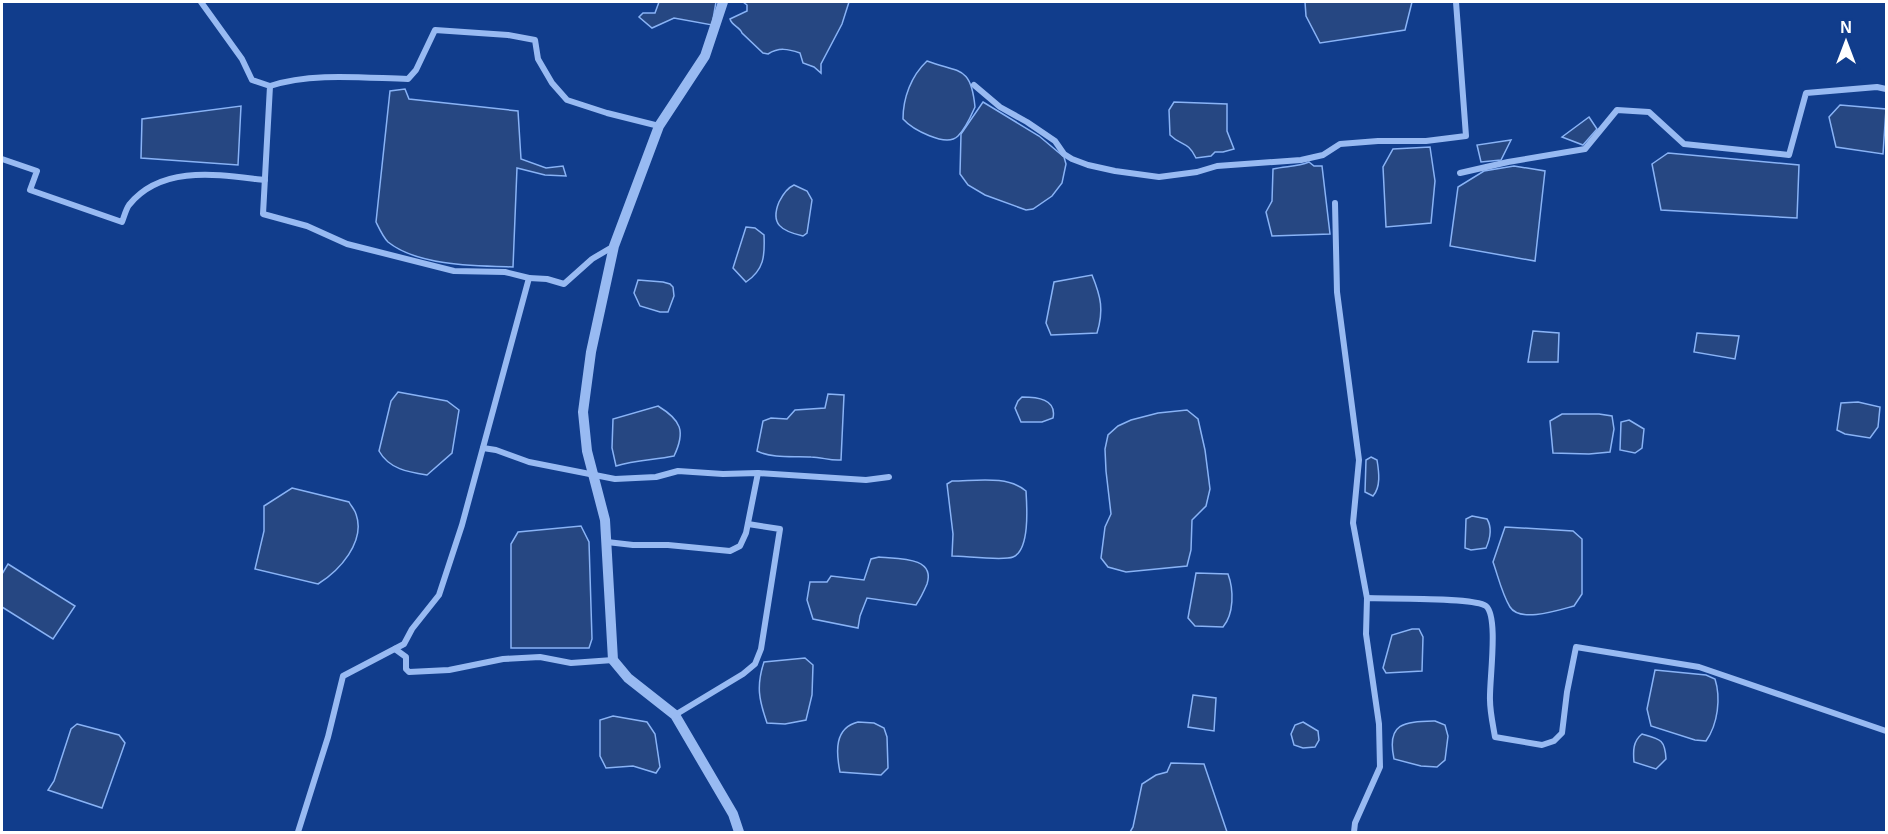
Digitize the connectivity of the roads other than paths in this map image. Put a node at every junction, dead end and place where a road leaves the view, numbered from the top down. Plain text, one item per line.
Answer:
1 (201, 2) edge
2 (723, 2) edge
3 (1456, 2) edge
4 (974, 84) dead end
5 (270, 86) junction
6 (1887, 89) edge
7 (660, 126) junction
8 (2, 159) edge
9 (1460, 173) dead end
10 (265, 180) junction
11 (1335, 202) dead end
12 (614, 246) junction
13 (529, 278) junction
14 (483, 448) junction
15 (758, 473) junction
16 (595, 476) junction
17 (889, 477) dead end
18 (748, 524) junction
19 (607, 542) junction
20 (1367, 598) junction
21 (395, 649) junction
22 (613, 660) junction
23 (675, 715) junction
24 (1887, 731) edge
25 (298, 832) edge
26 (739, 832) edge
27 (1354, 832) edge

1 - 5 street
2 - 7 street
3 - 4 street
5 - 7 street
5 - 10 street
6 - 9 street
7 - 12 street
8 - 10 street
10 - 13 street
11 - 20 street
12 - 13 street
12 - 16 street
13 - 14 street
14 - 16 street
14 - 21 street
15 - 16 street
15 - 17 street
15 - 18 street
16 - 19 street
18 - 19 street
18 - 23 street
19 - 22 street
20 - 24 street
20 - 27 street
21 - 22 street
21 - 25 street
22 - 23 street
23 - 26 street

